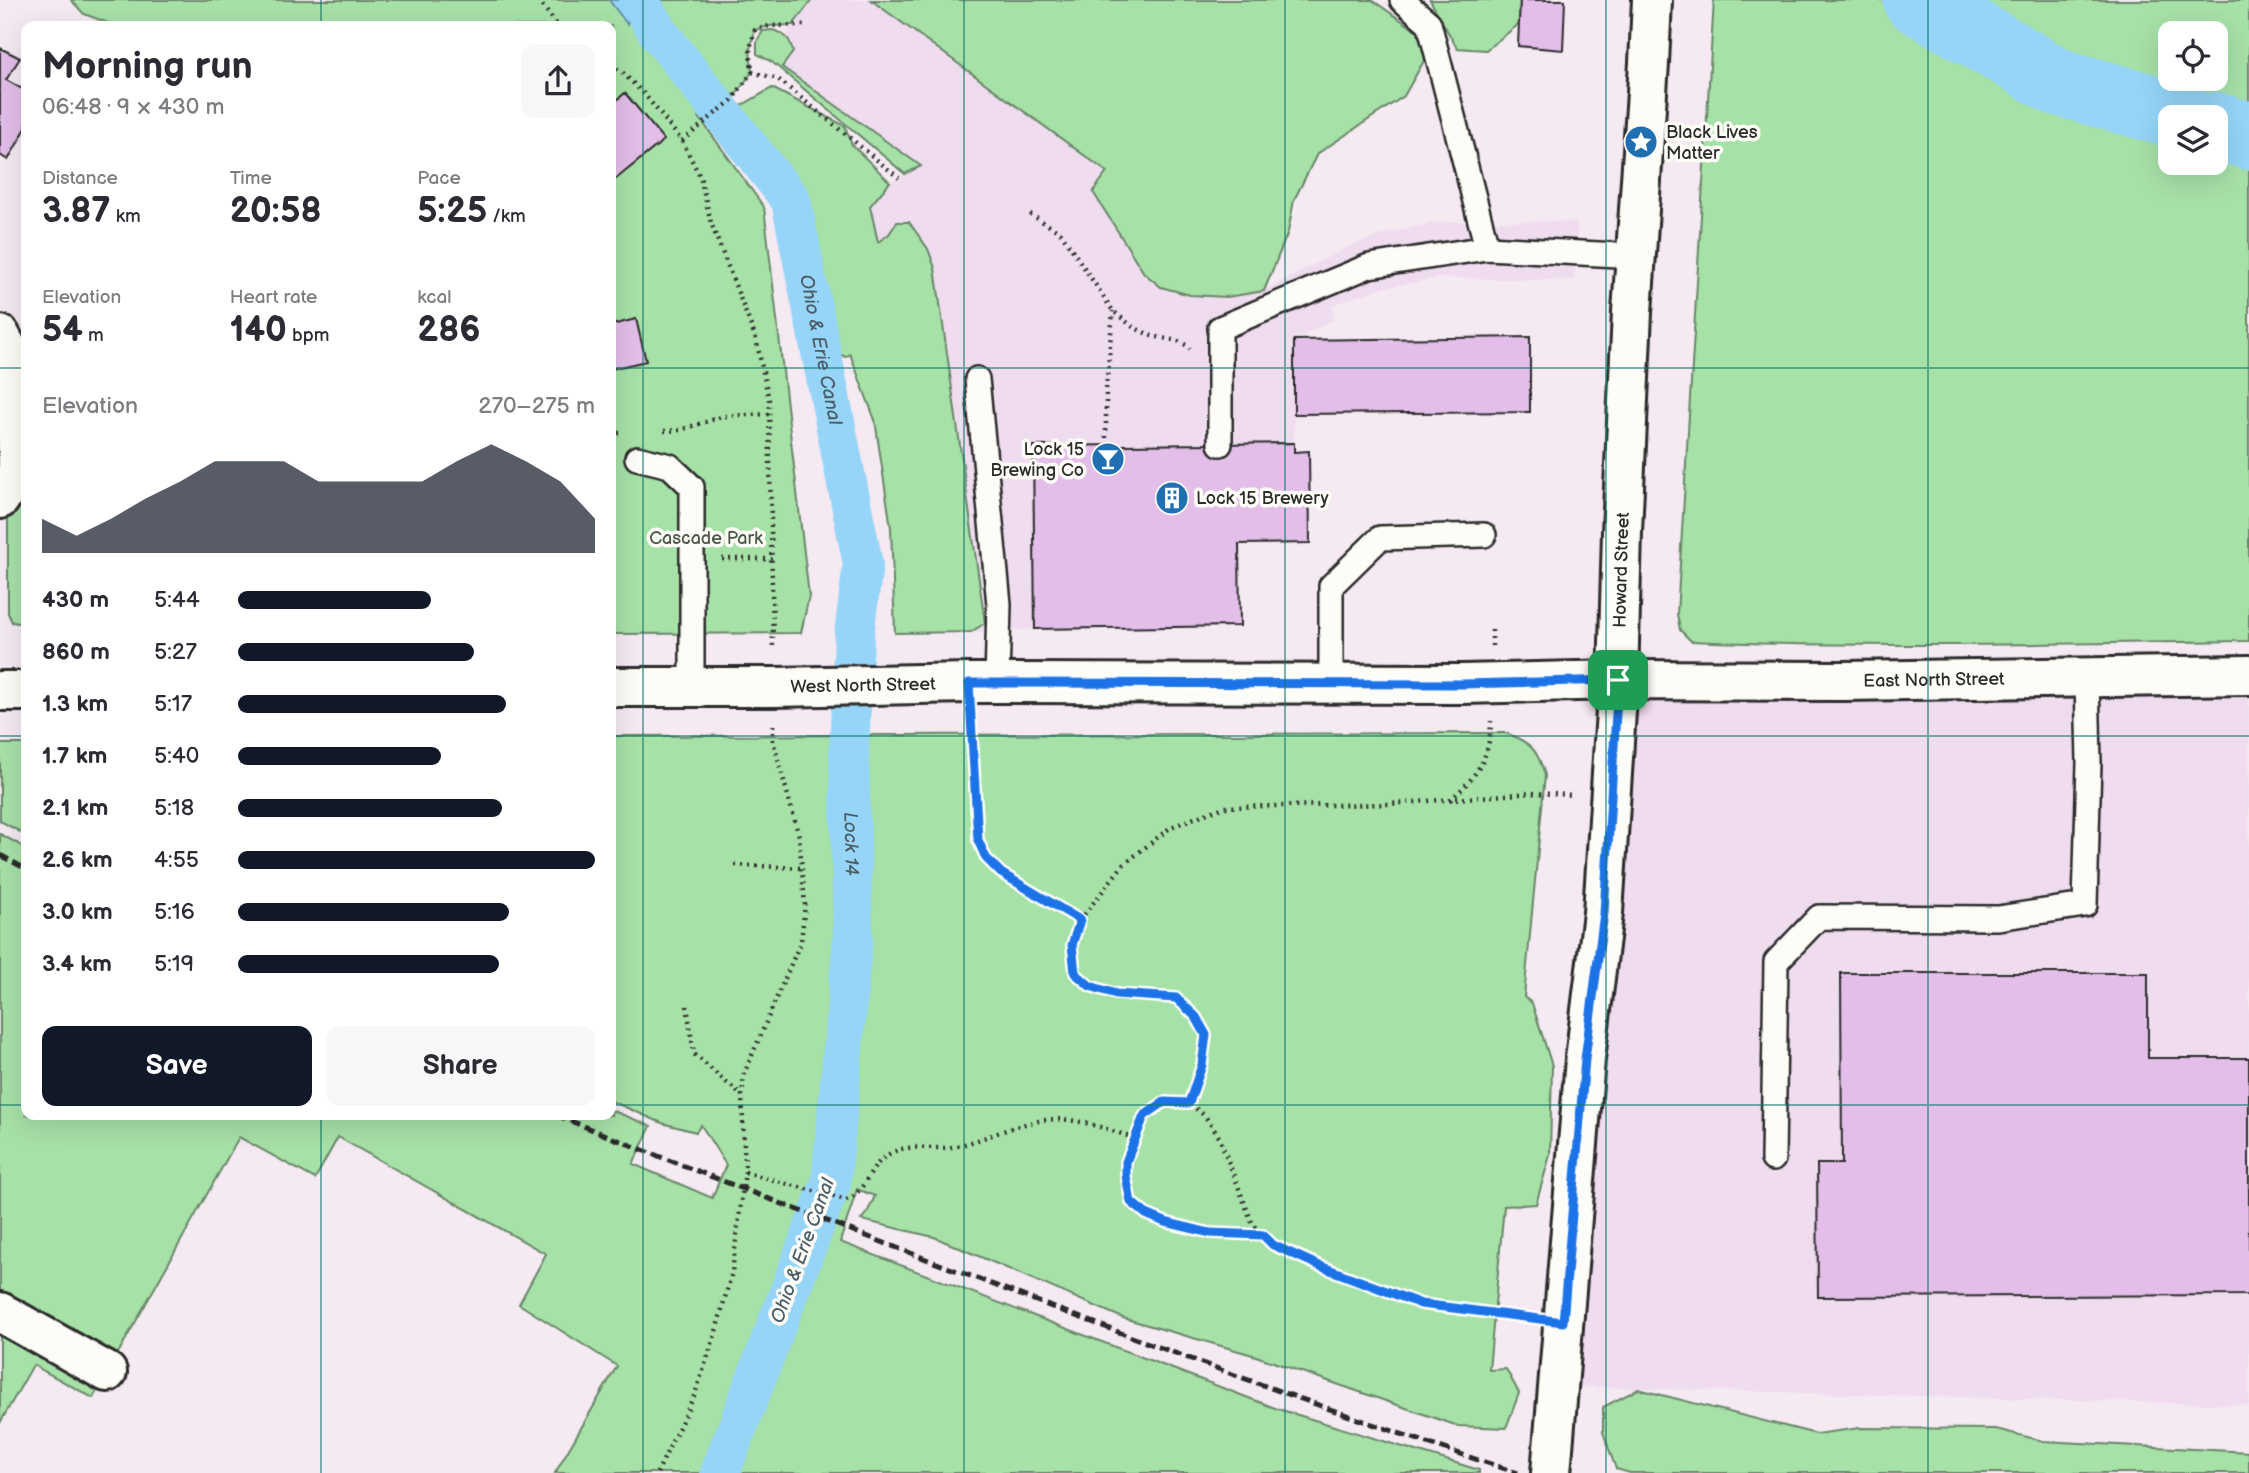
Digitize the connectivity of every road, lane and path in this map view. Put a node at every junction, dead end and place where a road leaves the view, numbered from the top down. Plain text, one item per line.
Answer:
1 (538, 0) edge
2 (1402, 0) edge
3 (1651, 0) edge
4 (554, 21) edge
5 (805, 25) dead end
6 (616, 68) edge
7 (752, 72) junction
8 (682, 141) junction
9 (898, 178) dead end
10 (1030, 214) dead end
11 (1488, 248) junction
12 (1636, 256) junction
13 (1113, 311) junction
14 (0, 335) edge
15 (1192, 355) dead end
16 (977, 379) dead end
17 (770, 414) junction
18 (633, 432) dead end
19 (656, 432) dead end
20 (616, 433) edge
21 (1220, 444) dead end
22 (1106, 446) dead end
23 (637, 458) dead end
24 (15, 484) edge
25 (1484, 535) dead end
26 (693, 559) junction
27 (772, 559) junction
28 (773, 645) dead end
29 (2249, 675) edge
30 (2087, 679) junction
31 (1618, 680) junction
32 (983, 683) junction
33 (1331, 684) junction
34 (692, 686) junction
35 (616, 687) edge
36 (0, 691) edge
37 (21, 691) edge
38 (774, 704) junction
39 (1611, 796) junction
40 (736, 865) dead end
41 (802, 868) junction
42 (1080, 920) junction
43 (687, 1006) dead end
44 (742, 1096) junction
45 (1189, 1103) junction
46 (1134, 1138) junction
47 (1773, 1159) dead end
48 (746, 1172) junction
49 (1263, 1235) junction
50 (0, 1312) edge
51 (1563, 1322) junction
52 (107, 1372) dead end
53 (657, 1473) edge
54 (1551, 1473) edge

1 - 4 path
2 - 11 lane
3 - 12 street, Howard Street
5 - 7 path
6 - 8 path
7 - 8 path
7 - 9 path
8 - 17 path
10 - 13 path
11 - 12 lane
11 - 21 lane
12 - 31 street, Howard Street
13 - 15 path
13 - 22 path
14 - 24 street
16 - 32 lane
17 - 19 path
17 - 27 path
18 - 20 path
23 - 26 lane
25 - 33 lane
26 - 27 path
26 - 34 lane
27 - 28 path
29 - 30 street, East North Street
30 - 31 street, East North Street
30 - 47 lane
31 - 33 street, West North Street
31 - 39 street, Howard Street
32 - 33 street, West North Street
32 - 38 street, West North Street
32 - 42 path
34 - 35 street, West North Street
34 - 38 street, West North Street
36 - 37 street
38 - 41 path
39 - 42 path
39 - 51 street, Howard Street
40 - 41 path
41 - 44 path
42 - 45 path
43 - 44 path
44 - 48 path
45 - 46 path
45 - 49 path
46 - 48 path
46 - 49 path
48 - 53 path
49 - 51 path
50 - 52 street
51 - 54 street, Howard Street

